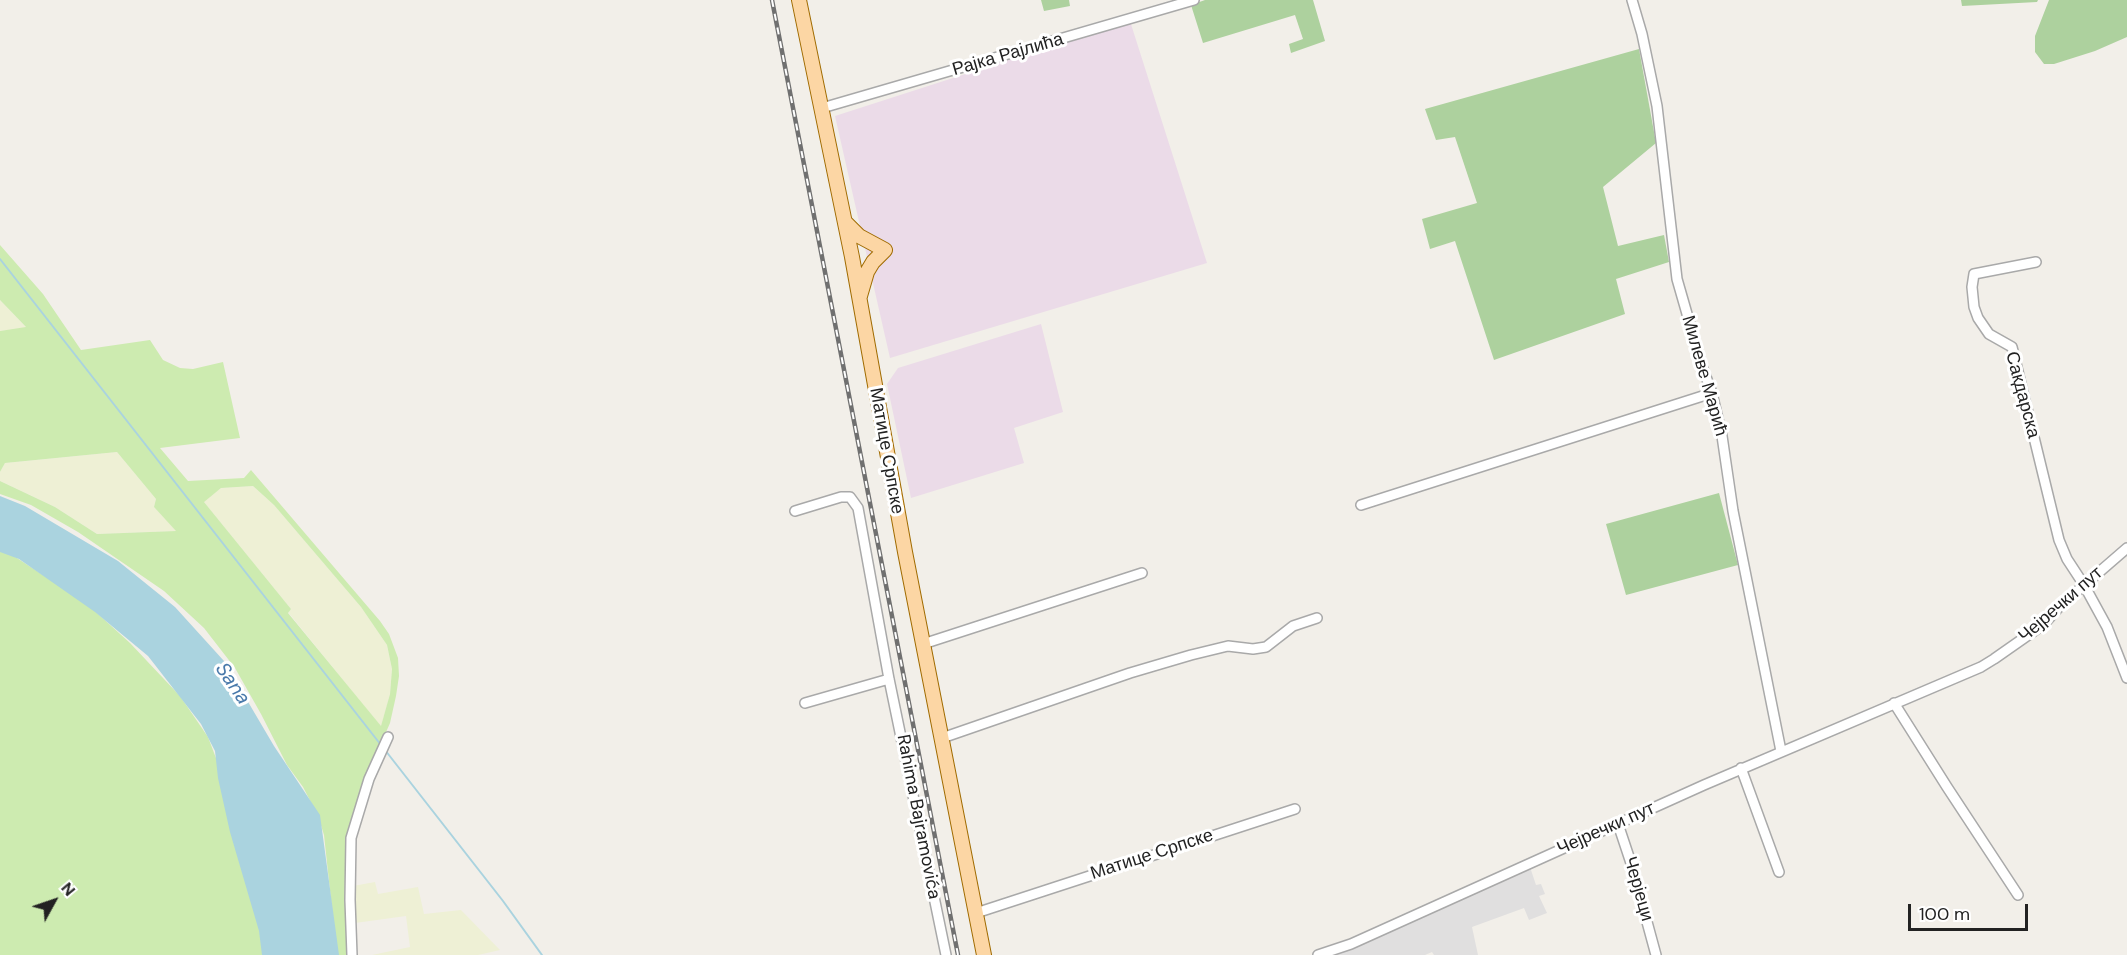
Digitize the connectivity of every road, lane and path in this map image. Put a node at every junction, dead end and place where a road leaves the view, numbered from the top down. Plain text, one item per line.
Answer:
1 (799, 0) edge
2 (1194, 0) edge
3 (1632, 0) edge
4 (822, 108) junction
5 (844, 220) junction
6 (2036, 262) dead end
7 (859, 298) junction
8 (1712, 393) junction
9 (1361, 506) dead end
10 (795, 512) dead end
11 (2127, 548) edge
12 (1142, 573) dead end
13 (2084, 585) junction
14 (1317, 618) dead end
15 (923, 644) junction
16 (2127, 678) edge
17 (889, 679) junction
18 (806, 703) dead end
19 (1894, 703) junction
20 (388, 737) dead end
21 (942, 738) junction
22 (1781, 751) junction
23 (1741, 768) junction
24 (1294, 809) dead end
25 (1618, 824) junction
26 (1779, 872) dead end
27 (2018, 895) dead end
28 (976, 913) junction
29 (352, 955) edge
30 (946, 955) edge
31 (984, 955) edge
32 (1318, 955) edge
33 (1656, 955) edge

1 - 4 main road
2 - 4 street, Рајка Рајлића
3 - 8 street, Милеве Мaрић
4 - 5 main road, Матице Српске
5 - 7 main road, Матице Српске
5 - 7 main road
6 - 13 street, Сакдарска
7 - 15 main road, Матице Српске
8 - 9 street
8 - 22 street, Милеве Мaрић
10 - 17 street, Rahima Bajramovića
11 - 13 street, Чејречки пут
12 - 15 street
13 - 16 street
13 - 19 street, Чејречки пут
14 - 21 street
15 - 21 main road, Матице Српске
17 - 18 street
17 - 30 street, Rahima Bajramovića
19 - 22 street, Чејречки пут
19 - 27 street
20 - 29 street
21 - 28 main road, Матице Српске
22 - 23 street, Чејречки пут
23 - 25 street, Чејречки пут
23 - 26 street
24 - 28 street, Матице Српске
25 - 32 street, Чејречки пут
25 - 33 street, Черјеци
28 - 31 main road, Матице Српске

